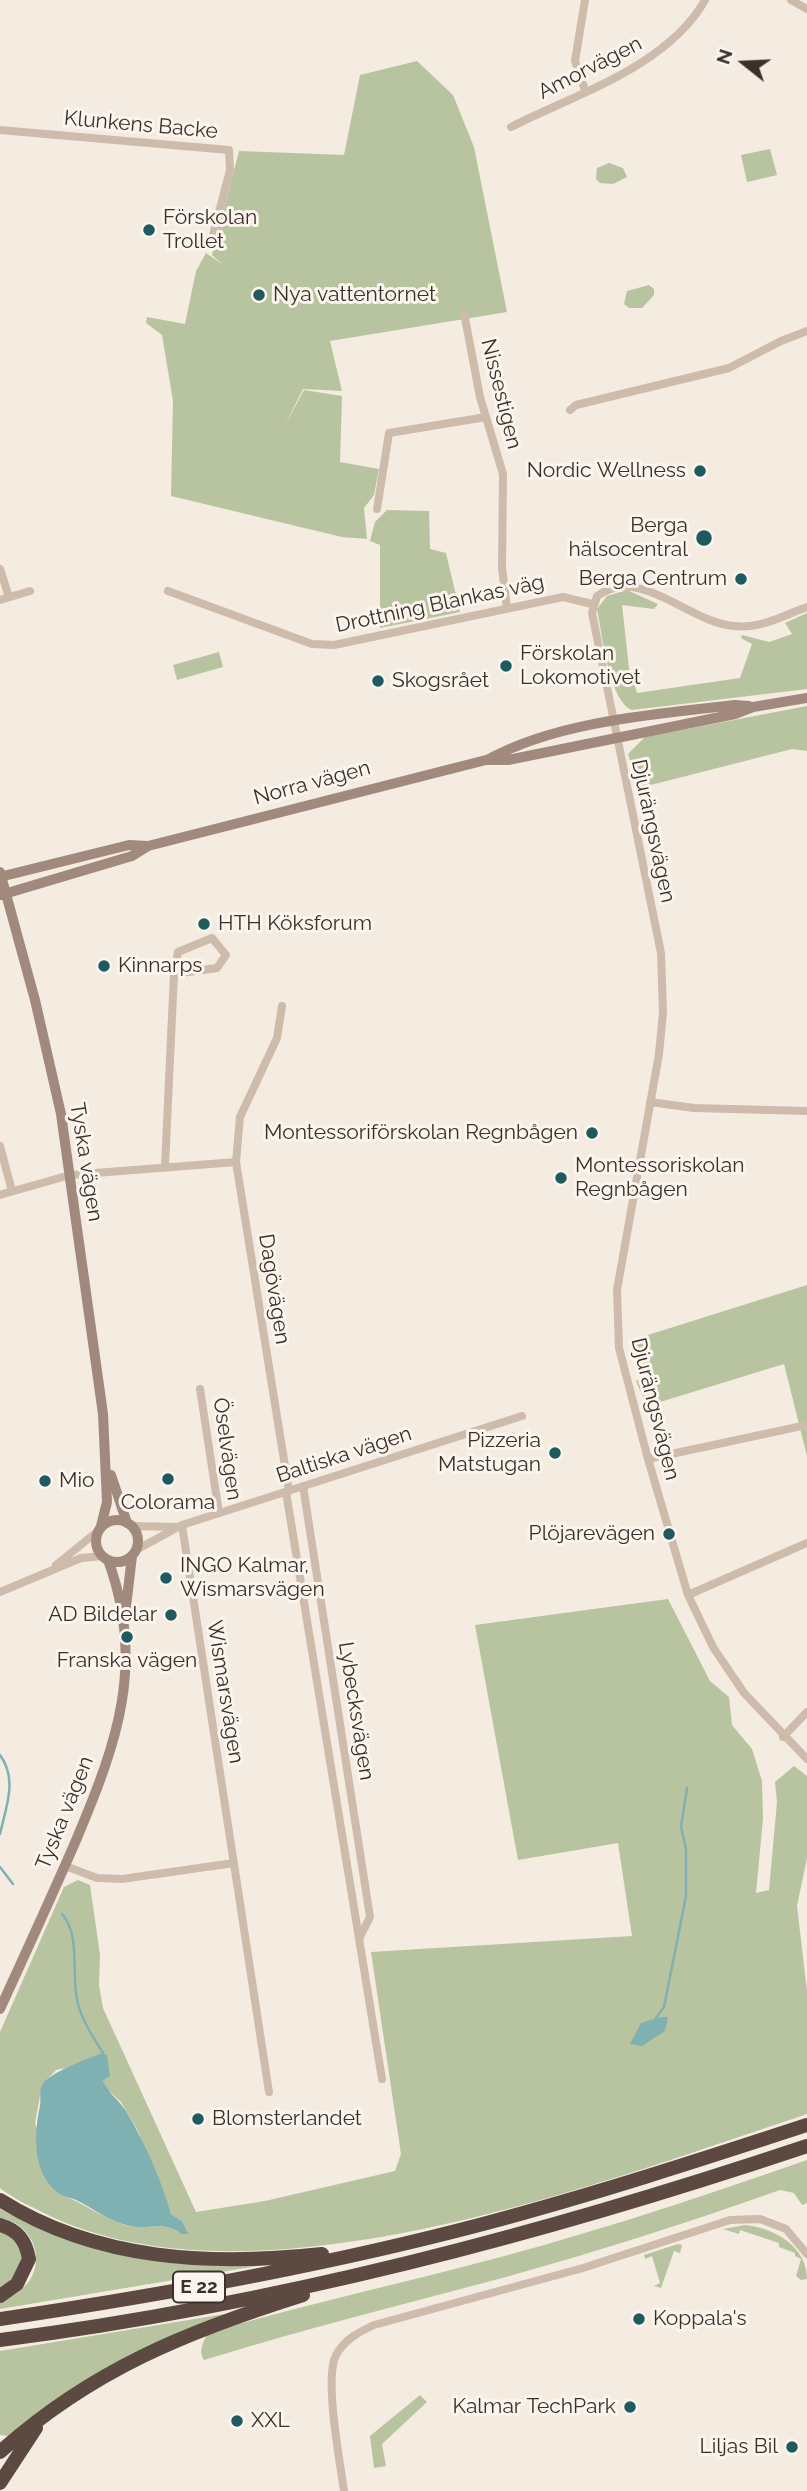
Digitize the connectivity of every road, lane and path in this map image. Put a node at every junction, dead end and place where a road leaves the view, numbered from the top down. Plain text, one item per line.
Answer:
1 (585, 0) edge
2 (705, 0) edge
3 (791, 0) edge
4 (807, 9) edge
5 (585, 90) junction
6 (511, 127) dead end
7 (0, 130) edge
8 (212, 239) dead end
9 (464, 313) dead end
10 (807, 331) edge
11 (570, 410) dead end
12 (486, 416) junction
13 (377, 509) dead end
14 (0, 569) edge
15 (30, 591) dead end
16 (168, 591) dead end
17 (9, 597) junction
18 (0, 600) edge
19 (592, 604) junction
20 (807, 607) edge
21 (507, 608) junction
22 (807, 698) edge
23 (752, 707) junction
24 (612, 722) junction
25 (615, 738) junction
26 (486, 760) junction
27 (148, 846) junction
28 (0, 876) edge
29 (3, 894) edge
30 (174, 974) junction
31 (282, 1006) dead end
32 (650, 1102) junction
33 (807, 1111) edge
34 (0, 1146) edge
35 (236, 1162) junction
36 (165, 1166) junction
37 (70, 1175) junction
38 (12, 1191) junction
39 (0, 1195) edge
40 (200, 1389) dead end
41 (522, 1416) dead end
42 (807, 1425) edge
43 (107, 1458) junction
44 (648, 1460) junction
45 (303, 1486) junction
46 (287, 1491) junction
47 (219, 1513) junction
48 (129, 1524) junction
49 (179, 1526) junction
50 (100, 1529) junction
51 (807, 1543) edge
52 (134, 1553) junction
53 (105, 1558) junction
54 (51, 1569) junction
55 (0, 1592) edge
56 (688, 1595) junction
57 (125, 1620) junction
58 (807, 1712) edge
59 (783, 1737) junction
60 (807, 1759) edge
61 (234, 1863) junction
62 (65, 1866) junction
63 (359, 1939) junction
64 (0, 2009) edge
65 (382, 2079) dead end
66 (269, 2092) dead end
67 (807, 2124) edge
68 (807, 2146) edge
69 (0, 2200) edge
70 (0, 2225) edge
71 (397, 2245) junction
72 (807, 2254) edge
73 (388, 2268) junction
74 (0, 2295) edge
75 (0, 2319) edge
76 (0, 2340) edge
77 (48, 2411) junction
78 (0, 2452) edge
79 (0, 2483) edge
80 (344, 2491) edge

1 - 5 street
2 - 5 street, Amorvägen
3 - 4 street
5 - 6 street, Amorvägen
7 - 8 street, Klunkens Backe
9 - 12 street, Nissestigen
10 - 11 street
12 - 13 street
12 - 21 street, Nissestigen
14 - 17 street
15 - 17 street
16 - 21 street, Drottning Blankas väg
17 - 18 street
19 - 20 street
19 - 21 street, Drottning Blankas väg
19 - 24 street
22 - 23 main road, Norra vägen
23 - 24 main road, Norra vägen
23 - 25 main road, Norra vägen
24 - 25 street
24 - 26 main road, Norra vägen
25 - 26 main road, Norra vägen
25 - 32 street, Djurängsvägen
26 - 27 main road, Norra vägen
27 - 28 main road, Norra vägen
27 - 29 main road, Norra vägen
28 - 29 main road, Tyska vägen
29 - 37 main road, Tyska vägen
30 - 30 street
30 - 36 street
31 - 35 street, Dagövägen
32 - 33 street
32 - 44 street, Djurängsvägen
34 - 38 street
35 - 36 street
35 - 46 street, Dagövägen
36 - 37 street
37 - 38 street
37 - 43 main road, Tyska vägen
38 - 39 street
40 - 47 street, Öselvägen
41 - 45 street, Baltiska vägen
42 - 44 street
43 - 48 main road, Tyska vägen
43 - 50 main road, Tyska vägen
44 - 56 street, Djurängsvägen
45 - 46 street, Baltiska vägen
45 - 63 street, Lybecksvägen
46 - 47 street, Baltiska vägen
46 - 63 street, Lybecksvägen
47 - 49 street, Baltiska vägen
48 - 49 street, Baltiska vägen
48 - 50 main road
48 - 52 main road
49 - 52 street, Baltiska vägen
49 - 61 street, Wismarsvägen
50 - 53 main road
50 - 54 street
51 - 56 street
52 - 53 main road
52 - 57 main road, Tyska vägen
53 - 54 street
53 - 57 main road, Tyska vägen
54 - 55 street
56 - 59 street, Djurängsvägen
57 - 62 main road, Tyska vägen
58 - 59 street
59 - 60 street, Djurängsvägen
61 - 62 street
61 - 66 street, Wismarsvägen
62 - 64 main road, Tyska vägen
63 - 65 street, Lybecksvägen
67 - 71 highway, E 22
68 - 73 highway, E 22
69 - 71 highway
70 - 74 highway
71 - 75 highway, E 22
72 - 80 street
73 - 76 highway, E 22
73 - 77 highway
77 - 78 highway
77 - 79 highway

